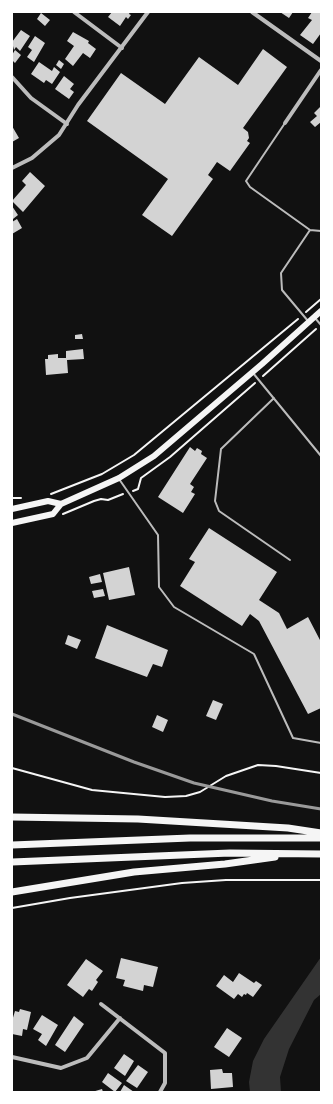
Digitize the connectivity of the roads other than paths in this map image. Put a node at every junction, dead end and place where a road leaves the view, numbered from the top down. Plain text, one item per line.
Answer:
1 (74, 12) edge
2 (148, 12) edge
3 (252, 12) edge
4 (122, 48) junction
5 (321, 61) edge
6 (321, 70) edge
7 (12, 77) edge
8 (285, 123) joint
9 (67, 124) junction
10 (12, 168) edge
11 (310, 230) junction
12 (321, 230) edge
13 (321, 311) edge
14 (311, 320) junction
15 (321, 325) edge
16 (253, 372) junction
17 (274, 398) junction
18 (321, 456) edge
19 (119, 478) junction
20 (61, 504) junction
21 (12, 509) edge
22 (12, 523) edge
23 (290, 560) dead end
24 (321, 743) edge
25 (12, 817) edge
26 (321, 833) edge
27 (321, 838) edge
28 (12, 846) edge
29 (304, 853) junction
30 (321, 854) edge
31 (12, 862) edge
32 (12, 892) edge
33 (101, 1004) dead end
34 (120, 1018) junction
35 (12, 1057) edge
36 (160, 1092) edge

1 - 4 street
2 - 4 street
3 - 5 street
4 - 9 street
6 - 8 street
7 - 9 street
8 - 11 lane
9 - 10 street
11 - 12 lane
11 - 14 lane
13 - 14 main road
14 - 15 lane
14 - 16 main road
16 - 17 lane
16 - 19 main road
17 - 18 lane
17 - 23 lane
19 - 20 main road
19 - 24 lane
20 - 21 main road
20 - 22 main road
25 - 26 highway
27 - 28 highway
29 - 30 highway
29 - 31 highway
29 - 32 highway
33 - 34 street
34 - 35 street
34 - 36 street

